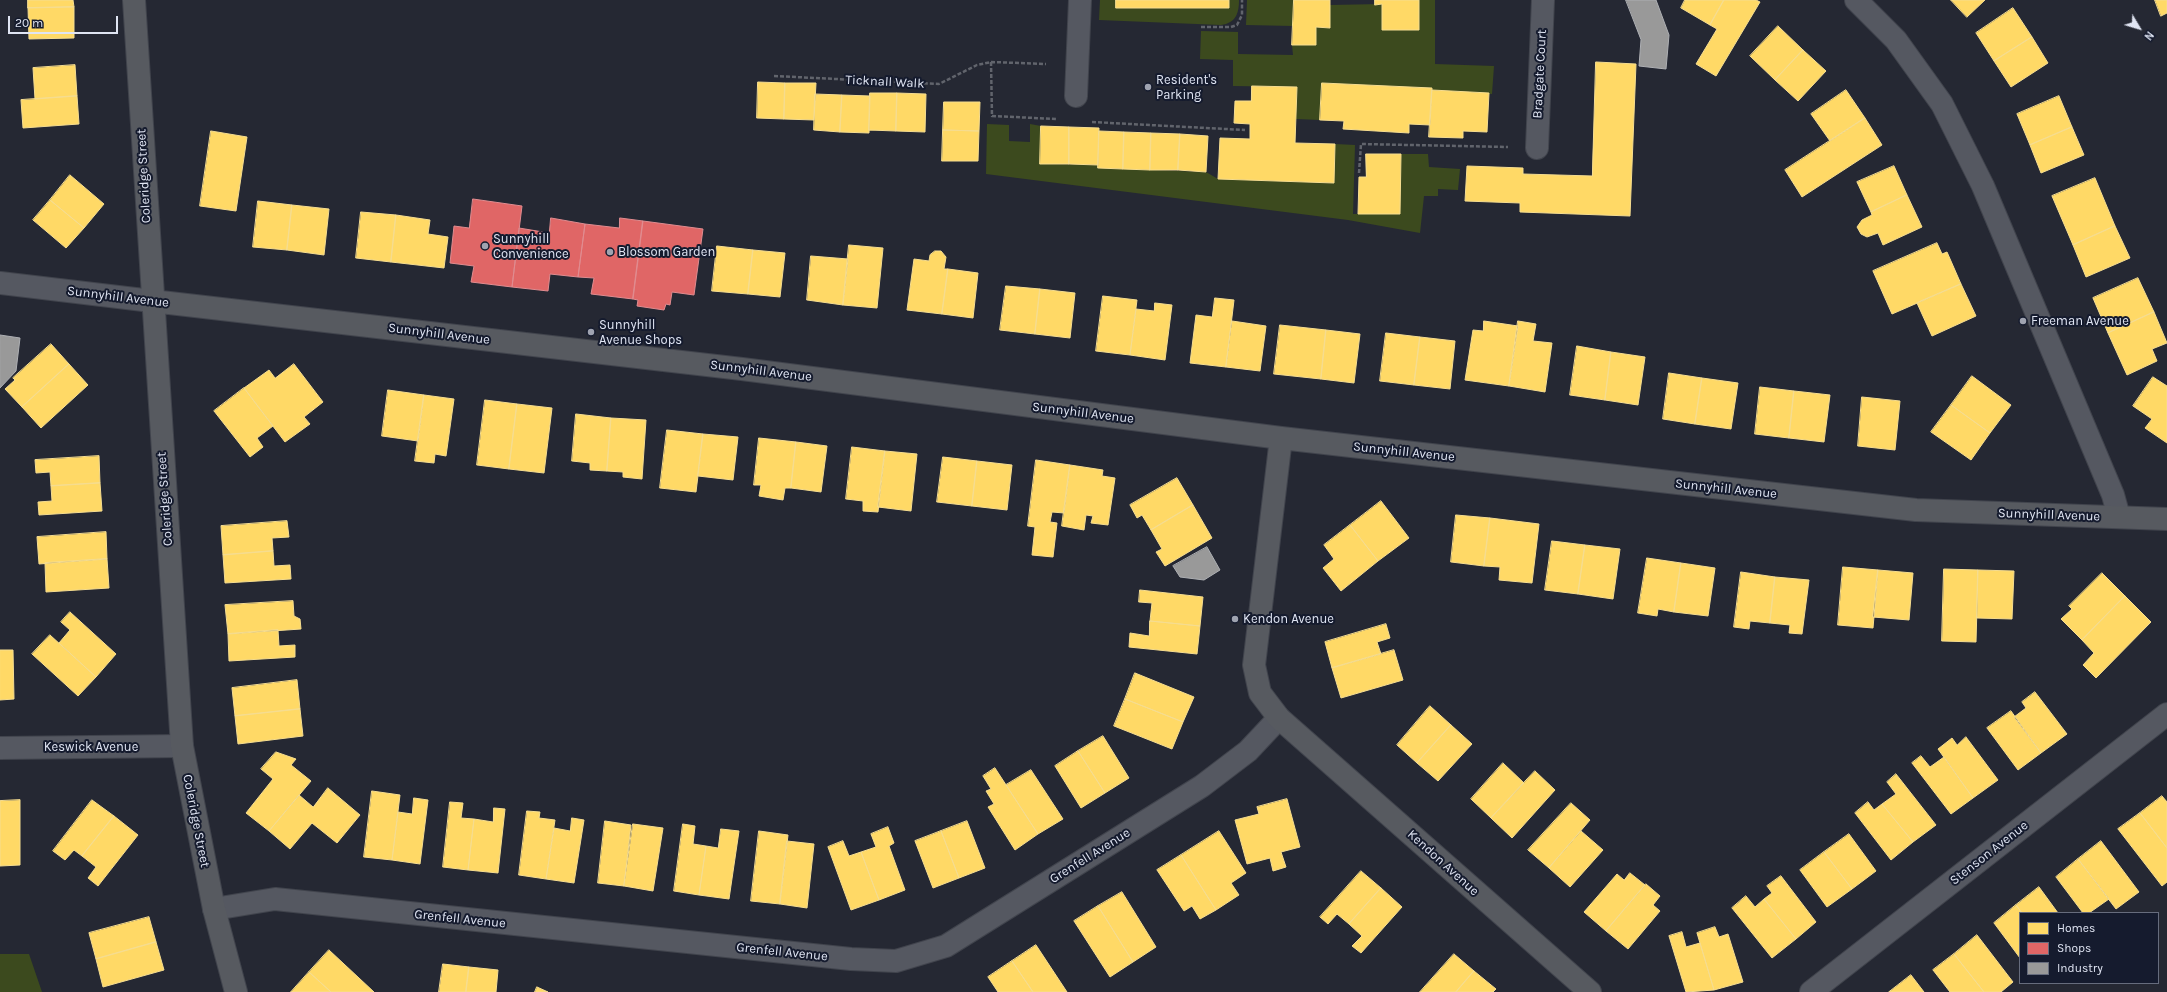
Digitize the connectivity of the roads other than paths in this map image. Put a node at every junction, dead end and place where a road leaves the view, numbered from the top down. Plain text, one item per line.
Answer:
1 (134, 0) edge
2 (1080, 0) edge
3 (1544, 0) edge
4 (1856, 0) edge
5 (1076, 96) dead end
6 (1537, 148) road end
7 (0, 283) edge
8 (152, 301) junction
9 (1281, 438) junction
10 (2119, 517) junction
11 (2167, 519) edge
12 (2167, 714) edge
13 (1279, 718) junction
14 (182, 746) junction
15 (0, 748) edge
16 (214, 909) junction
17 (236, 992) edge
18 (1590, 992) edge
19 (1811, 992) edge

1 - 8 street, Coleridge Street
2 - 5 street
3 - 6 street, Bradgate Court
4 - 10 street
7 - 8 street, Sunnyhill Avenue
8 - 9 street, Sunnyhill Avenue
8 - 14 street, Coleridge Street
9 - 10 street, Sunnyhill Avenue
9 - 13 street, Kendon Avenue
10 - 11 street, Sunnyhill Avenue
12 - 19 street, Stenson Avenue
13 - 16 street, Grenfell Avenue
13 - 18 street, Kendon Avenue
14 - 15 street, Keswick Avenue
14 - 16 street, Coleridge Street
16 - 17 street, Coleridge Street

